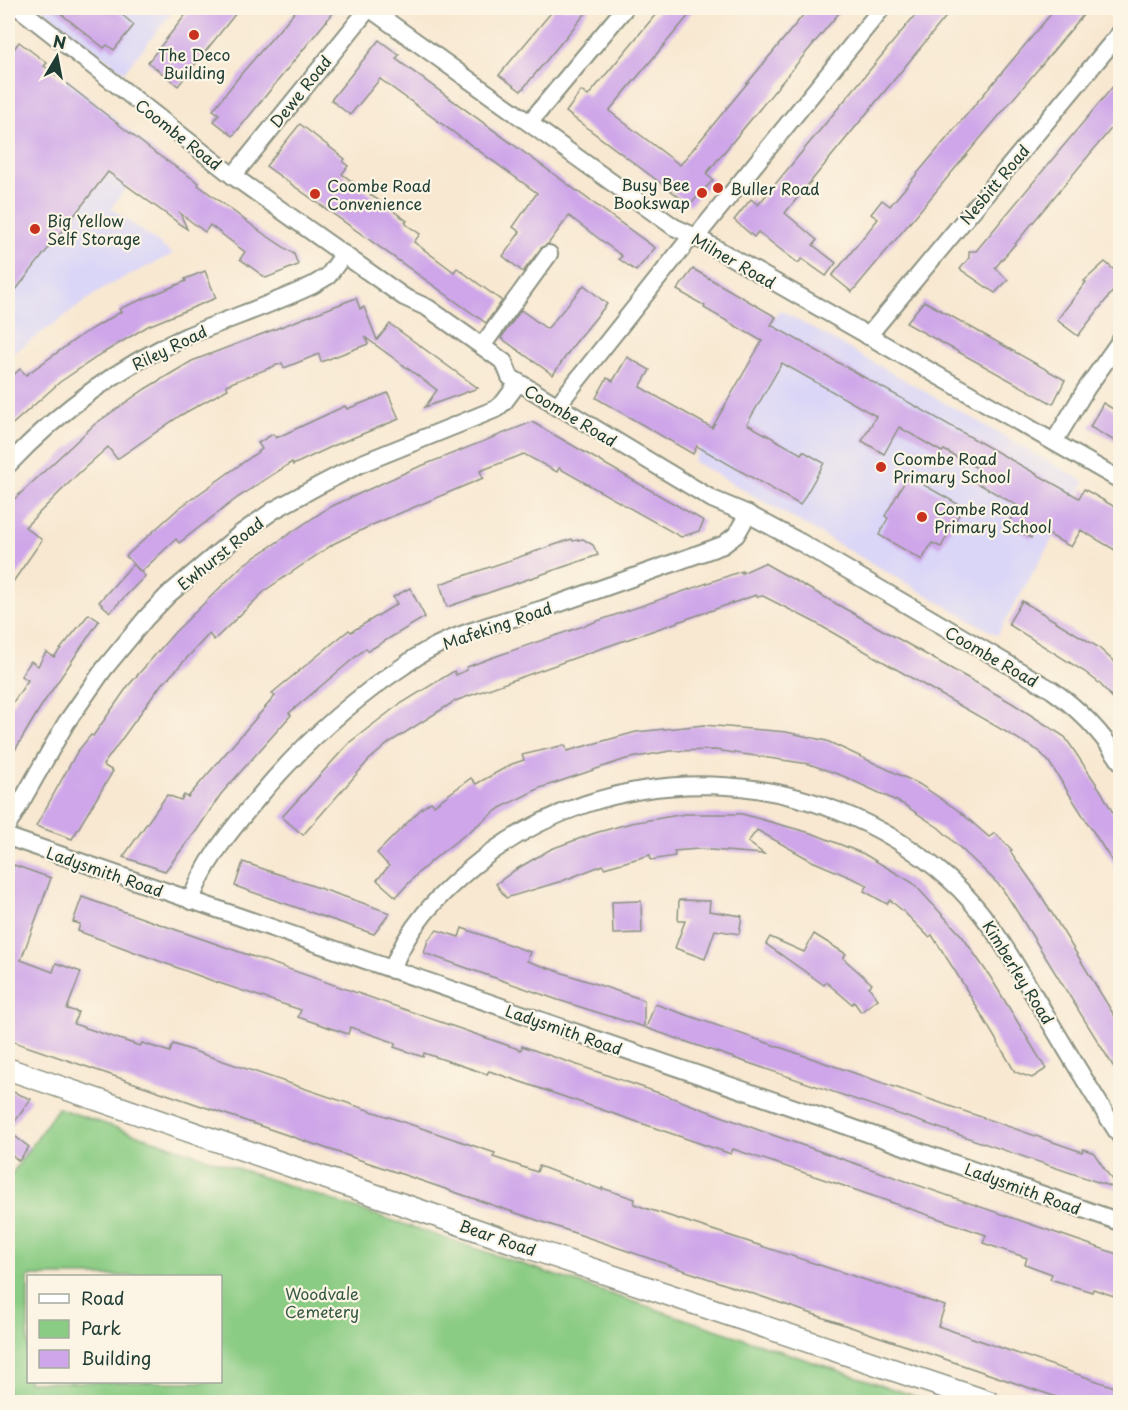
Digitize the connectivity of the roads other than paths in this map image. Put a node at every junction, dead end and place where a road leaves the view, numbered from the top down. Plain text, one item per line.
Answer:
1 (19, 8) edge
2 (369, 8) edge
3 (625, 8) edge
4 (882, 8) edge
5 (1120, 33) edge
6 (530, 122) junction
7 (233, 176) junction
8 (696, 237) junction
9 (344, 254) junction
10 (549, 255) dead end
11 (867, 336) junction
12 (1120, 341) edge
13 (482, 346) junction
14 (518, 383) junction
15 (556, 407) junction
16 (1054, 442) junction
17 (8, 465) edge
18 (1120, 480) edge
19 (748, 514) junction
20 (1120, 761) edge
21 (8, 825) edge
22 (8, 837) edge
23 (191, 901) junction
24 (392, 970) junction
25 (8, 1069) edge
26 (1120, 1136) edge
27 (1120, 1222) edge
28 (988, 1402) edge

1 - 7 street, Coombe Road
2 - 6 street, Milner Road
2 - 7 street, Dewe Road
3 - 6 street
4 - 8 street
5 - 11 street, Nesbitt Road
6 - 8 street, Milner Road
7 - 9 street, Coombe Road
8 - 11 street, Milner Road
8 - 15 street
9 - 13 street, Coombe Road
9 - 17 street, Riley Road
10 - 13 street
11 - 16 street, Milner Road
12 - 16 street
13 - 14 street, Coombe Road
14 - 15 street, Coombe Road
14 - 21 street, Ewhurst Road
15 - 19 street, Coombe Road
16 - 18 street, Milner Road
19 - 20 street, Coombe Road
19 - 23 street, Mafeking Road
22 - 23 street, Ladysmith Road
23 - 24 street, Ladysmith Road
24 - 26 street, Kimberley Road
24 - 27 street, Ladysmith Road
25 - 28 street, Bear Road

